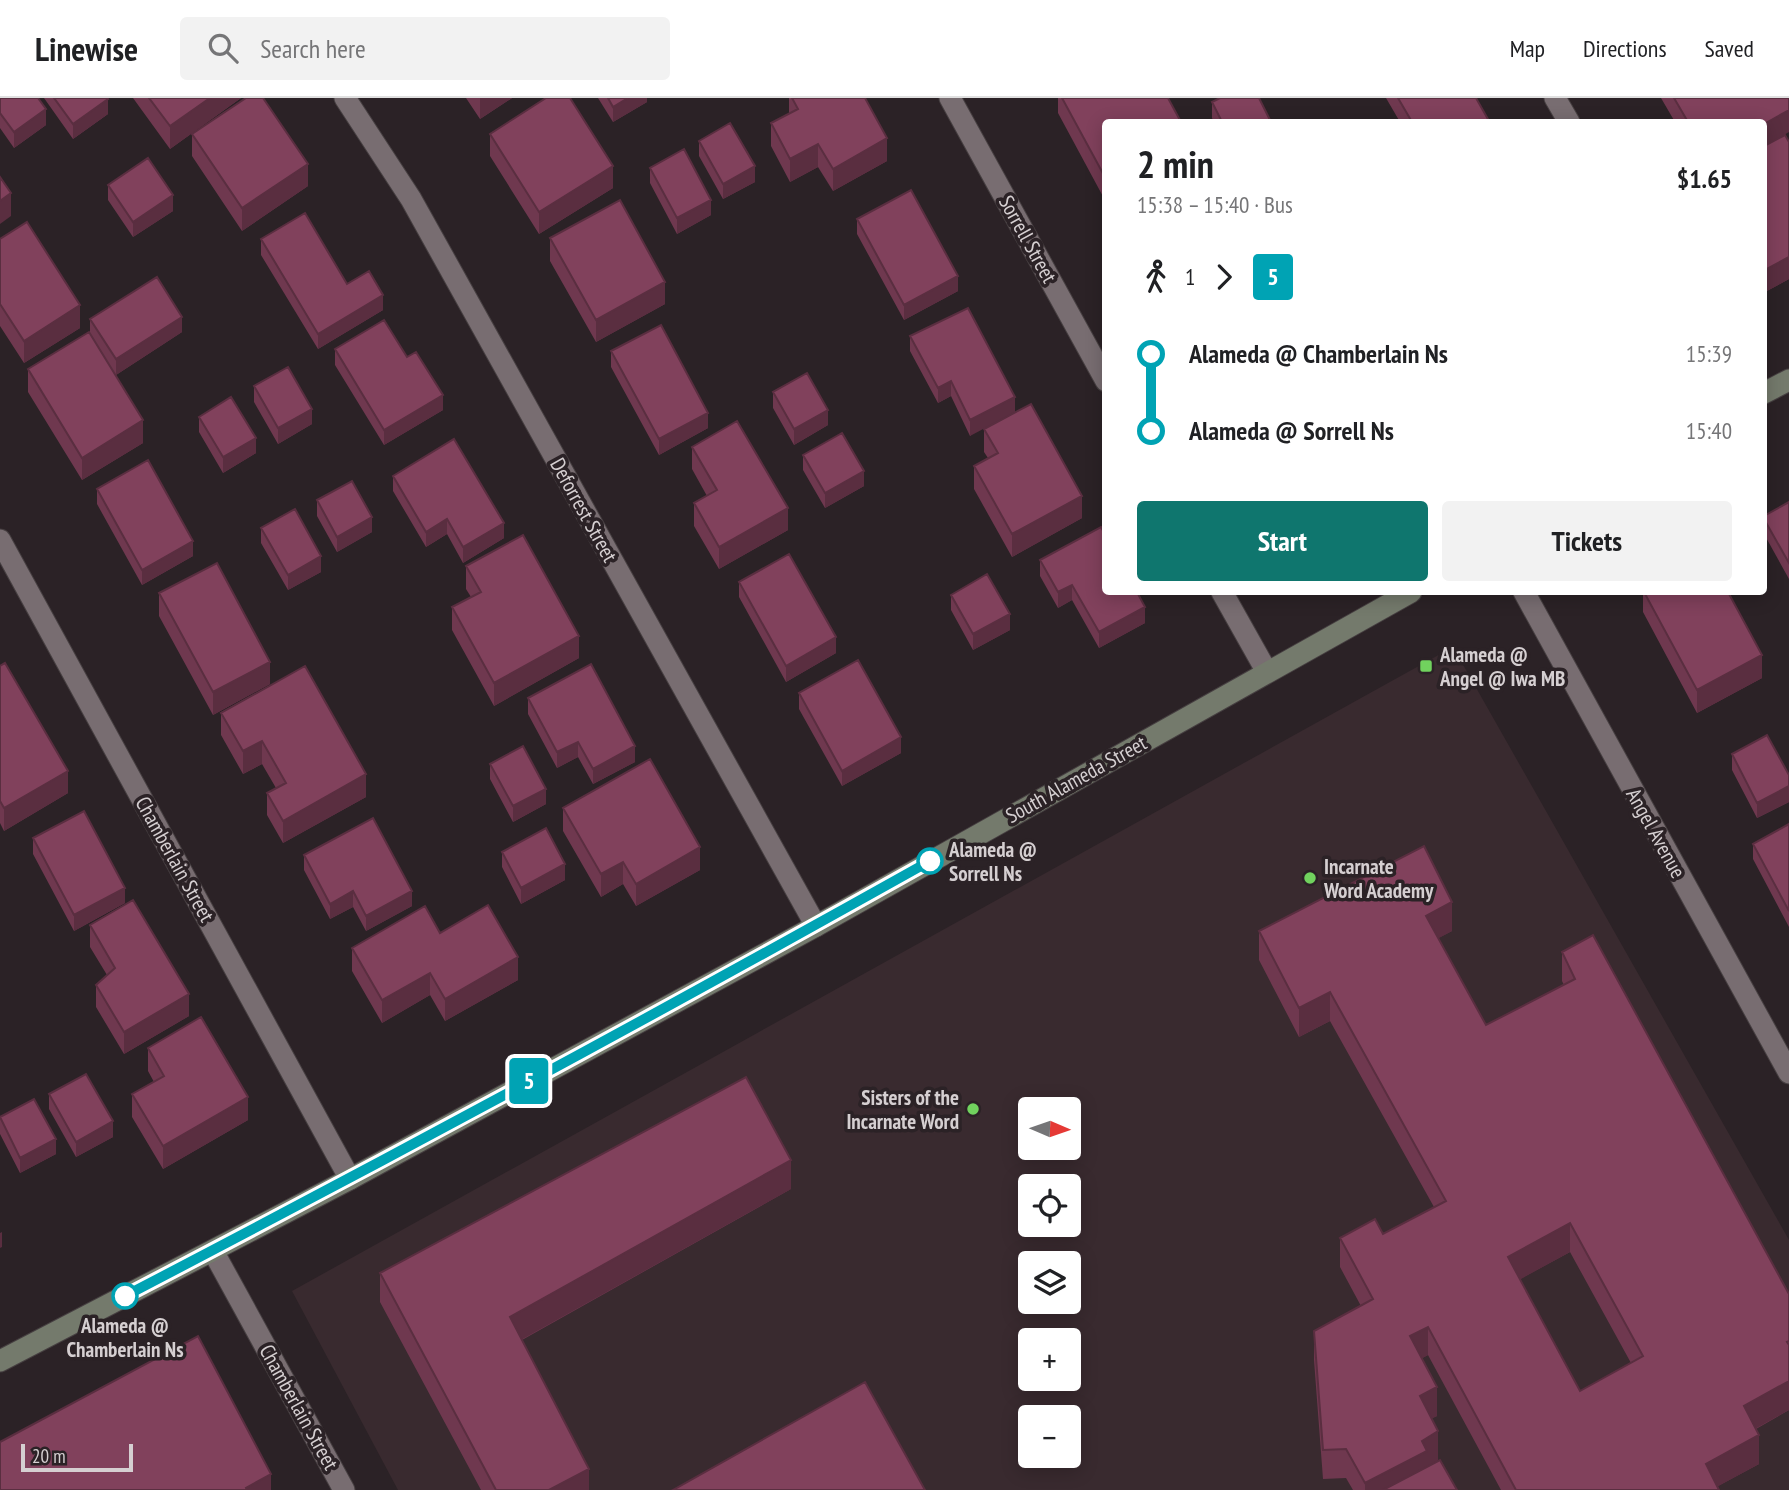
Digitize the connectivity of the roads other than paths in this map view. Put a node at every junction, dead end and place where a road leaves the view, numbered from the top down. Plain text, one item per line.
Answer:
1 (345, 98) edge
2 (950, 98) edge
3 (1555, 98) edge
4 (1567, 119) edge
5 (1102, 374) edge
6 (1789, 380) edge
7 (1767, 391) edge
8 (0, 540) edge
9 (1224, 595) edge
10 (1406, 595) edge
11 (1526, 595) edge
12 (1267, 672) junction
13 (816, 926) junction
14 (1782, 1045) edge
15 (1789, 1073) edge
16 (350, 1179) junction
17 (213, 1251) junction
18 (0, 1362) edge
19 (344, 1490) edge

1 - 13 street, Deforrest Street
2 - 5 street, Sorrell Street
3 - 4 street
6 - 7 main road
8 - 16 street, Chamberlain Street
9 - 12 street
10 - 12 main road, South Alameda Street
11 - 14 street, Angel Avenue
12 - 13 main road, South Alameda Street
13 - 16 main road, South Alameda Street
14 - 15 street, Angel Avenue
16 - 17 main road, South Alameda Street
17 - 18 main road, South Alameda Street
17 - 19 street, Chamberlain Street

